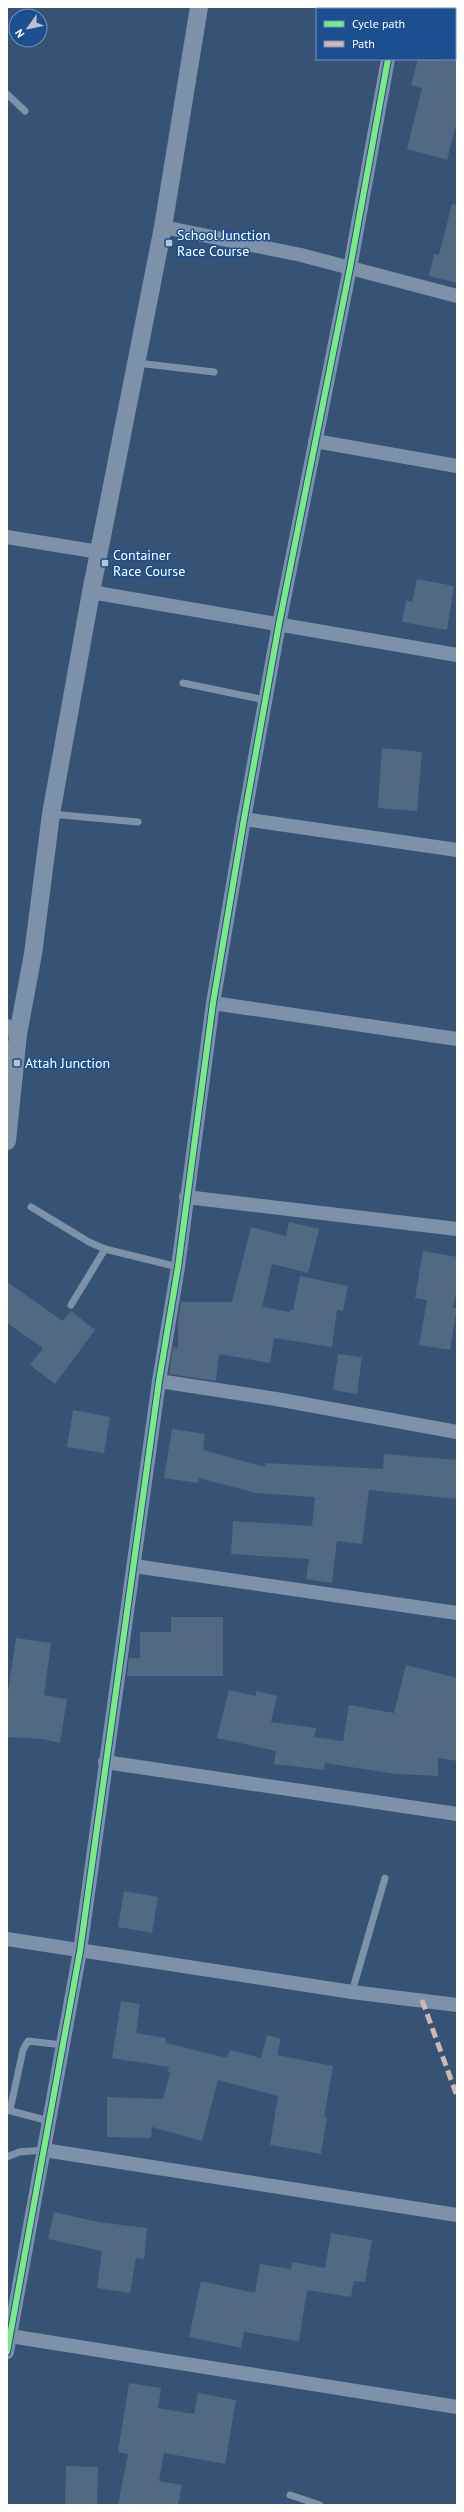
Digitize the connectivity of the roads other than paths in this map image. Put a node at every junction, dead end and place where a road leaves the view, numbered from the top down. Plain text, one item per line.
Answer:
1 (199, 7) edge
2 (388, 60) edge
3 (7, 94) edge
4 (25, 111) dead end
5 (163, 227) junction
6 (350, 268) junction
7 (457, 296) edge
8 (136, 363) junction
9 (214, 372) dead end
10 (315, 441) junction
11 (457, 466) edge
12 (7, 537) edge
13 (100, 552) junction
14 (91, 592) junction
15 (279, 624) junction
16 (457, 655) edge
17 (182, 684) dead end
18 (265, 700) junction
19 (51, 814) junction
20 (244, 819) junction
21 (138, 822) dead end
22 (457, 850) edge
23 (213, 1003) junction
24 (12, 1030) edge
25 (457, 1039) edge
26 (7, 1141) edge
27 (186, 1197) junction
28 (31, 1207) dead end
29 (457, 1229) edge
30 (106, 1249) junction
31 (178, 1267) junction
32 (71, 1306) dead end
33 (159, 1381) junction
34 (457, 1432) edge
35 (134, 1566) junction
36 (457, 1613) edge
37 (105, 1762) junction
38 (457, 1814) edge
39 (385, 1878) dead end
40 (7, 1939) edge
41 (80, 1951) junction
42 (352, 1992) junction
43 (457, 2005) edge
44 (63, 2045) junction
45 (8, 2110) edge
46 (49, 2121) junction
47 (44, 2150) junction
48 (7, 2157) edge
49 (457, 2215) edge
50 (10, 2336) junction
51 (7, 2352) edge
52 (457, 2407) edge
53 (290, 2495) dead end
54 (320, 2505) edge

1 - 5 street
2 - 6 street
3 - 4 lane
5 - 6 street
5 - 8 street
6 - 7 street
6 - 10 street
8 - 9 lane
8 - 13 street
10 - 11 street
10 - 15 street
12 - 13 street
13 - 14 street
14 - 15 street
14 - 19 street
15 - 16 street
15 - 18 street
17 - 18 lane
18 - 20 street
19 - 21 lane
19 - 24 street
20 - 22 street
20 - 23 street
23 - 25 street
23 - 27 street
24 - 26 street
27 - 29 street
27 - 31 street
28 - 30 lane
30 - 31 lane
30 - 32 lane
31 - 33 street
33 - 34 street
33 - 35 street
35 - 36 street
35 - 37 street
37 - 38 street
37 - 41 street
39 - 42 lane
40 - 41 street
41 - 42 street
41 - 44 street
42 - 43 street
44 - 45 lane
44 - 46 street
45 - 46 lane
46 - 47 street
47 - 48 lane
47 - 49 street
47 - 50 street
50 - 51 street
50 - 52 street
53 - 54 lane

